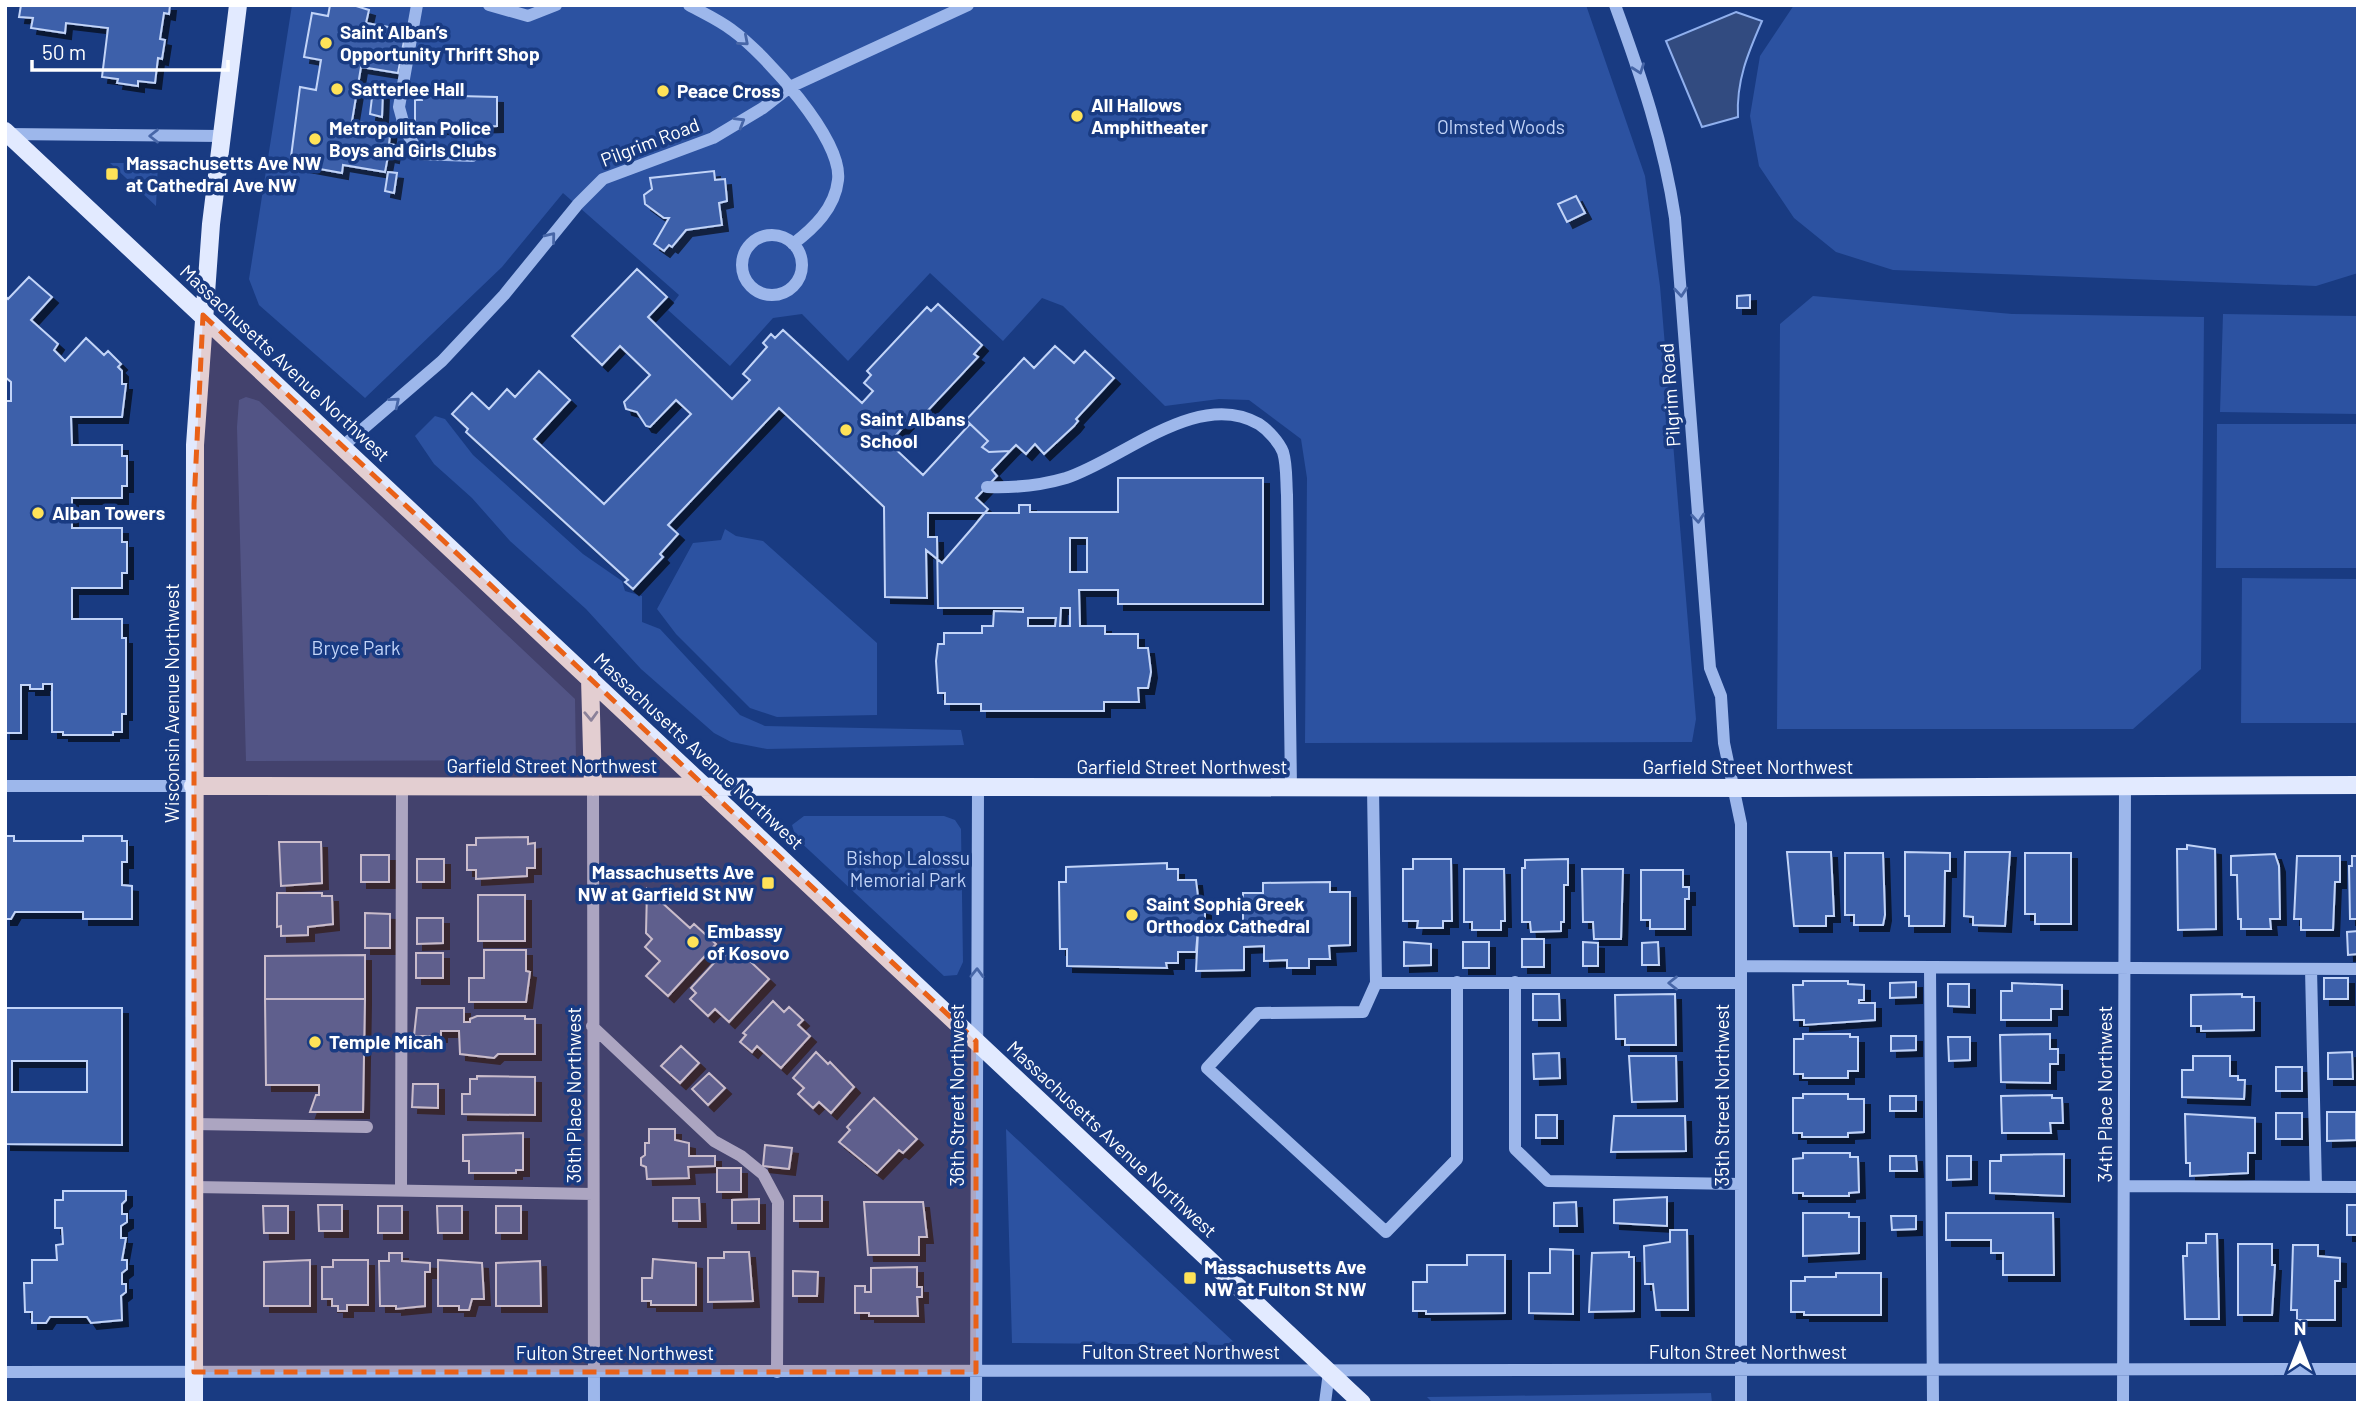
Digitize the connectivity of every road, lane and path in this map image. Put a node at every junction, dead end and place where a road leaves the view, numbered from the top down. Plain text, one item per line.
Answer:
1 (238, 5) edge
2 (417, 5) edge
3 (489, 5) edge
4 (556, 5) edge
5 (690, 5) edge
6 (968, 5) edge
7 (1615, 5) edge
8 (790, 87) junction
9 (6, 133) edge
10 (222, 136) junction
11 (472, 156) dead end
12 (793, 244) junction
13 (203, 315) junction
14 (343, 446) junction
15 (987, 487) dead end
16 (590, 678) junction
17 (2125, 785) junction
18 (2358, 785) edge
19 (5, 786) edge
20 (193, 786) junction
21 (402, 786) junction
22 (593, 787) junction
23 (707, 787) junction
24 (978, 788) junction
25 (1291, 788) junction
26 (1373, 788) junction
27 (1734, 788) junction
28 (1741, 966) junction
29 (1930, 967) junction
30 (2125, 969) junction
31 (2311, 970) junction
32 (2358, 970) edge
33 (1457, 982) junction
34 (1516, 982) junction
35 (1376, 983) junction
36 (1741, 983) junction
37 (592, 1026) junction
38 (976, 1041) junction
39 (193, 1124) junction
40 (367, 1127) dead end
41 (1741, 1184) junction
42 (2124, 1186) junction
43 (193, 1187) junction
44 (2316, 1187) junction
45 (2358, 1187) edge
46 (401, 1191) junction
47 (593, 1194) junction
48 (2358, 1369) edge
49 (1933, 1370) junction
50 (2123, 1370) junction
51 (1741, 1371) junction
52 (5, 1372) edge
53 (194, 1372) junction
54 (595, 1372) junction
55 (777, 1372) junction
56 (976, 1372) junction
57 (1329, 1372) junction
58 (194, 1403) edge
59 (594, 1403) edge
60 (976, 1403) edge
61 (1325, 1403) edge
62 (1362, 1403) edge
63 (1741, 1403) edge
64 (1933, 1403) edge
65 (2123, 1403) edge

1 - 10 main road, Wisconsin Avenue Northwest
2 - 11 street
3 - 4 street
5 -> 8 street
6 - 8 street, Pilgrim Road
7 -> 27 street, Pilgrim Road
8 - 12 street
14 -> 8 street, Pilgrim Road
10 -> 9 street
9 - 13 main road, Massachusetts Avenue Northwest
10 - 13 main road, Wisconsin Avenue Northwest
12 - 12 street
13 - 14 main road, Massachusetts Avenue Northwest
13 - 20 main road, Wisconsin Avenue Northwest
14 - 16 main road, Massachusetts Avenue Northwest
15 - 25 street
16 -> 22 main road
16 - 23 main road, Massachusetts Avenue Northwest
17 - 18 main road, Garfield Street Northwest
17 - 27 main road, Garfield Street Northwest
17 - 30 street, 34th Place Northwest
19 - 20 street, Garfield Street Northwest
20 - 21 main road, Garfield Street Northwest
20 - 39 main road, Wisconsin Avenue Northwest
21 - 22 main road, Garfield Street Northwest
21 - 46 street
22 - 23 main road, Garfield Street Northwest
22 - 37 street, 36th Place Northwest
23 - 24 main road, Garfield Street Northwest
23 - 38 main road, Massachusetts Avenue Northwest
24 - 25 main road, Garfield Street Northwest
38 -> 24 street, 36th Street Northwest
25 - 26 main road, Garfield Street Northwest
26 - 27 main road, Garfield Street Northwest
26 - 35 street
27 - 28 street, 35th Street Northwest
28 - 29 street
28 - 36 street, 35th Street Northwest
29 - 30 street
29 - 49 street
30 - 31 street
30 - 42 street, 34th Place Northwest
31 - 32 street
31 - 44 street
33 - 34 street
33 - 35 street
33 - 35 street
36 -> 34 street
34 - 41 street
36 - 41 street, 35th Street Northwest
37 - 47 street, 36th Place Northwest
37 - 55 street
38 - 56 street, 36th Street Northwest
38 - 57 main road, Massachusetts Avenue Northwest
39 - 40 street
39 - 43 main road, Wisconsin Avenue Northwest
41 - 51 street, 35th Street Northwest
42 - 44 street
42 - 50 street, 34th Place Northwest
43 - 46 street
43 - 53 main road, Wisconsin Avenue Northwest
44 - 45 street
46 - 47 street
47 - 54 street, 36th Place Northwest
48 - 50 street, Fulton Street Northwest
49 - 50 street, Fulton Street Northwest
49 - 51 street, Fulton Street Northwest
49 - 64 street
50 - 65 street, 34th Place Northwest
51 - 57 street, Fulton Street Northwest
51 - 63 street, 35th Street Northwest
52 - 53 street, Fulton Street Northwest
53 - 54 street, Fulton Street Northwest
53 - 58 main road, Wisconsin Avenue Northwest
54 - 55 street, Fulton Street Northwest
54 - 59 street, 36th Place Northwest
55 - 56 street, Fulton Street Northwest
56 - 57 street, Fulton Street Northwest
56 - 60 street, 36th Street Northwest
57 - 61 street
57 - 62 main road, Massachusetts Avenue Northwest

